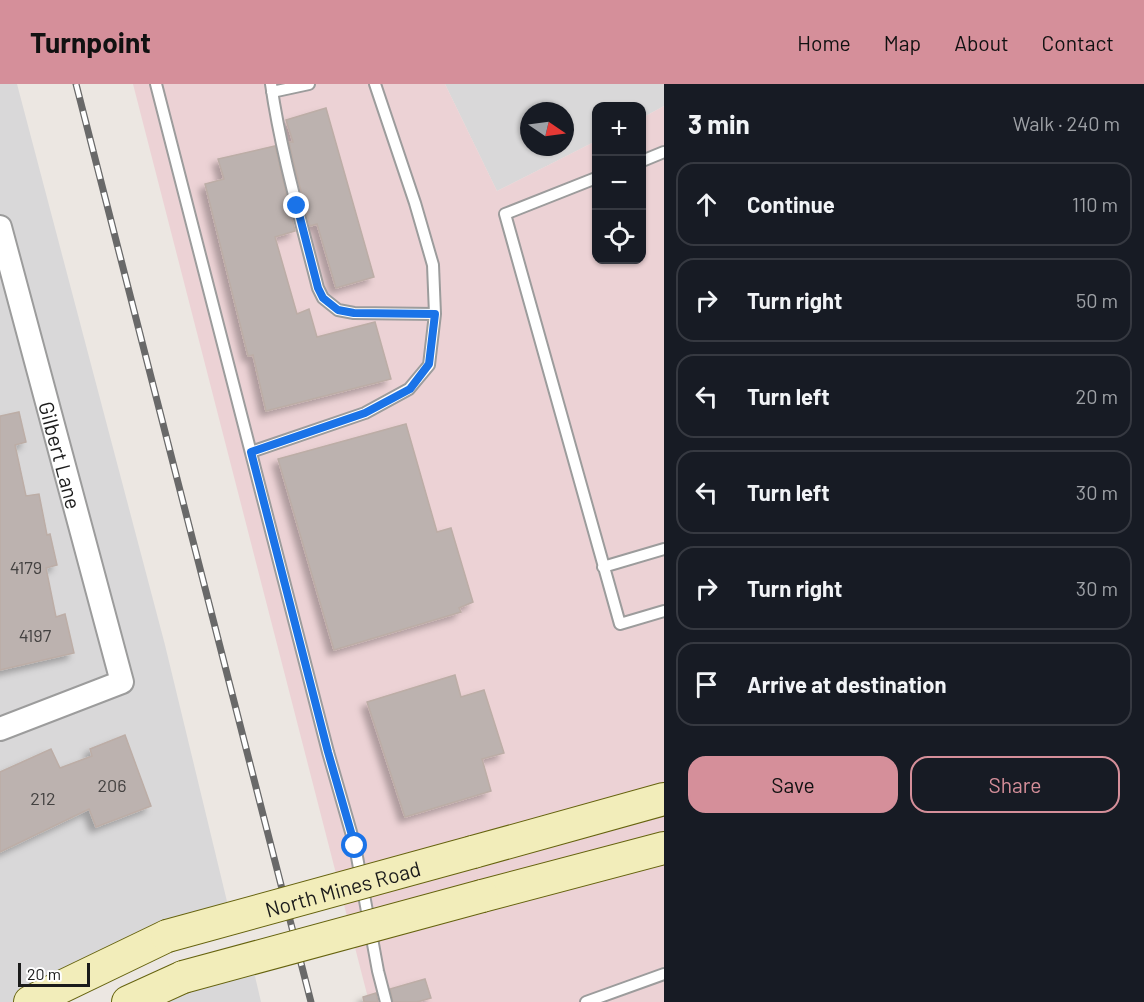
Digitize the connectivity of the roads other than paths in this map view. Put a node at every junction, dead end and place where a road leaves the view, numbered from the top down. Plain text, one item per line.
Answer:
1 (156, 84) edge
2 (309, 84) edge
3 (375, 84) edge
4 (271, 88) edge
5 (664, 152) edge
6 (646, 159) edge
7 (592, 180) edge
8 (0, 227) edge
9 (435, 314) junction
10 (251, 452) junction
11 (664, 549) edge
12 (603, 567) junction
13 (664, 610) edge
14 (0, 729) edge
15 (664, 799) edge
16 (664, 848) edge
17 (664, 974) edge
18 (598, 1000) edge
19 (30, 1002) edge
20 (128, 1002) edge
21 (386, 1002) edge
22 (586, 1002) edge

1 - 10 lane
2 - 4 lane
3 - 9 lane
4 - 9 lane
5 - 6 lane
7 - 12 lane
8 - 14 street, Gilbert Lane
9 - 10 lane
10 - 21 lane
11 - 12 lane
12 - 13 lane
15 - 19 main road, North Mines Road, bridge
16 - 20 main road, bridge
17 - 18 lane
18 - 22 lane

